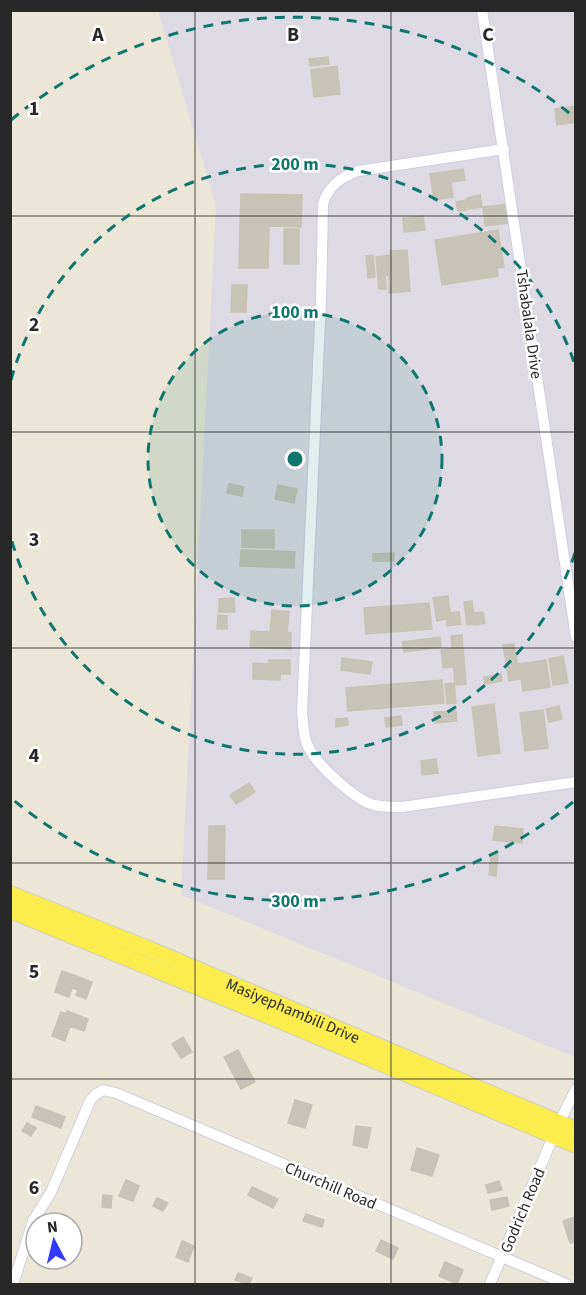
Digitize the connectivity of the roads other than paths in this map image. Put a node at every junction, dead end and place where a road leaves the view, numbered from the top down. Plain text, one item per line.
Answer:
1 (482, 10) edge
2 (504, 149) junction
3 (576, 637) edge
4 (576, 782) edge
5 (10, 894) edge
6 (10, 910) edge
7 (576, 1089) edge
8 (556, 1130) junction
9 (576, 1130) edge
10 (576, 1145) edge
11 (502, 1257) junction
12 (16, 1282) edge
13 (490, 1284) edge
14 (566, 1284) edge

1 - 2 street, Tshabalala Drive
2 - 3 street, Tshabalala Drive
2 - 4 street
5 - 8 main road, Masiyephambili Drive
6 - 8 main road, Masiyephambili Drive
7 - 8 street
8 - 9 main road, Masiyephambili Drive
8 - 10 main road, Masiyephambili Drive
8 - 11 street, Godrich Road
11 - 12 street, Churchill Road
11 - 13 street, Godrich Road
11 - 14 street, Churchill Road

